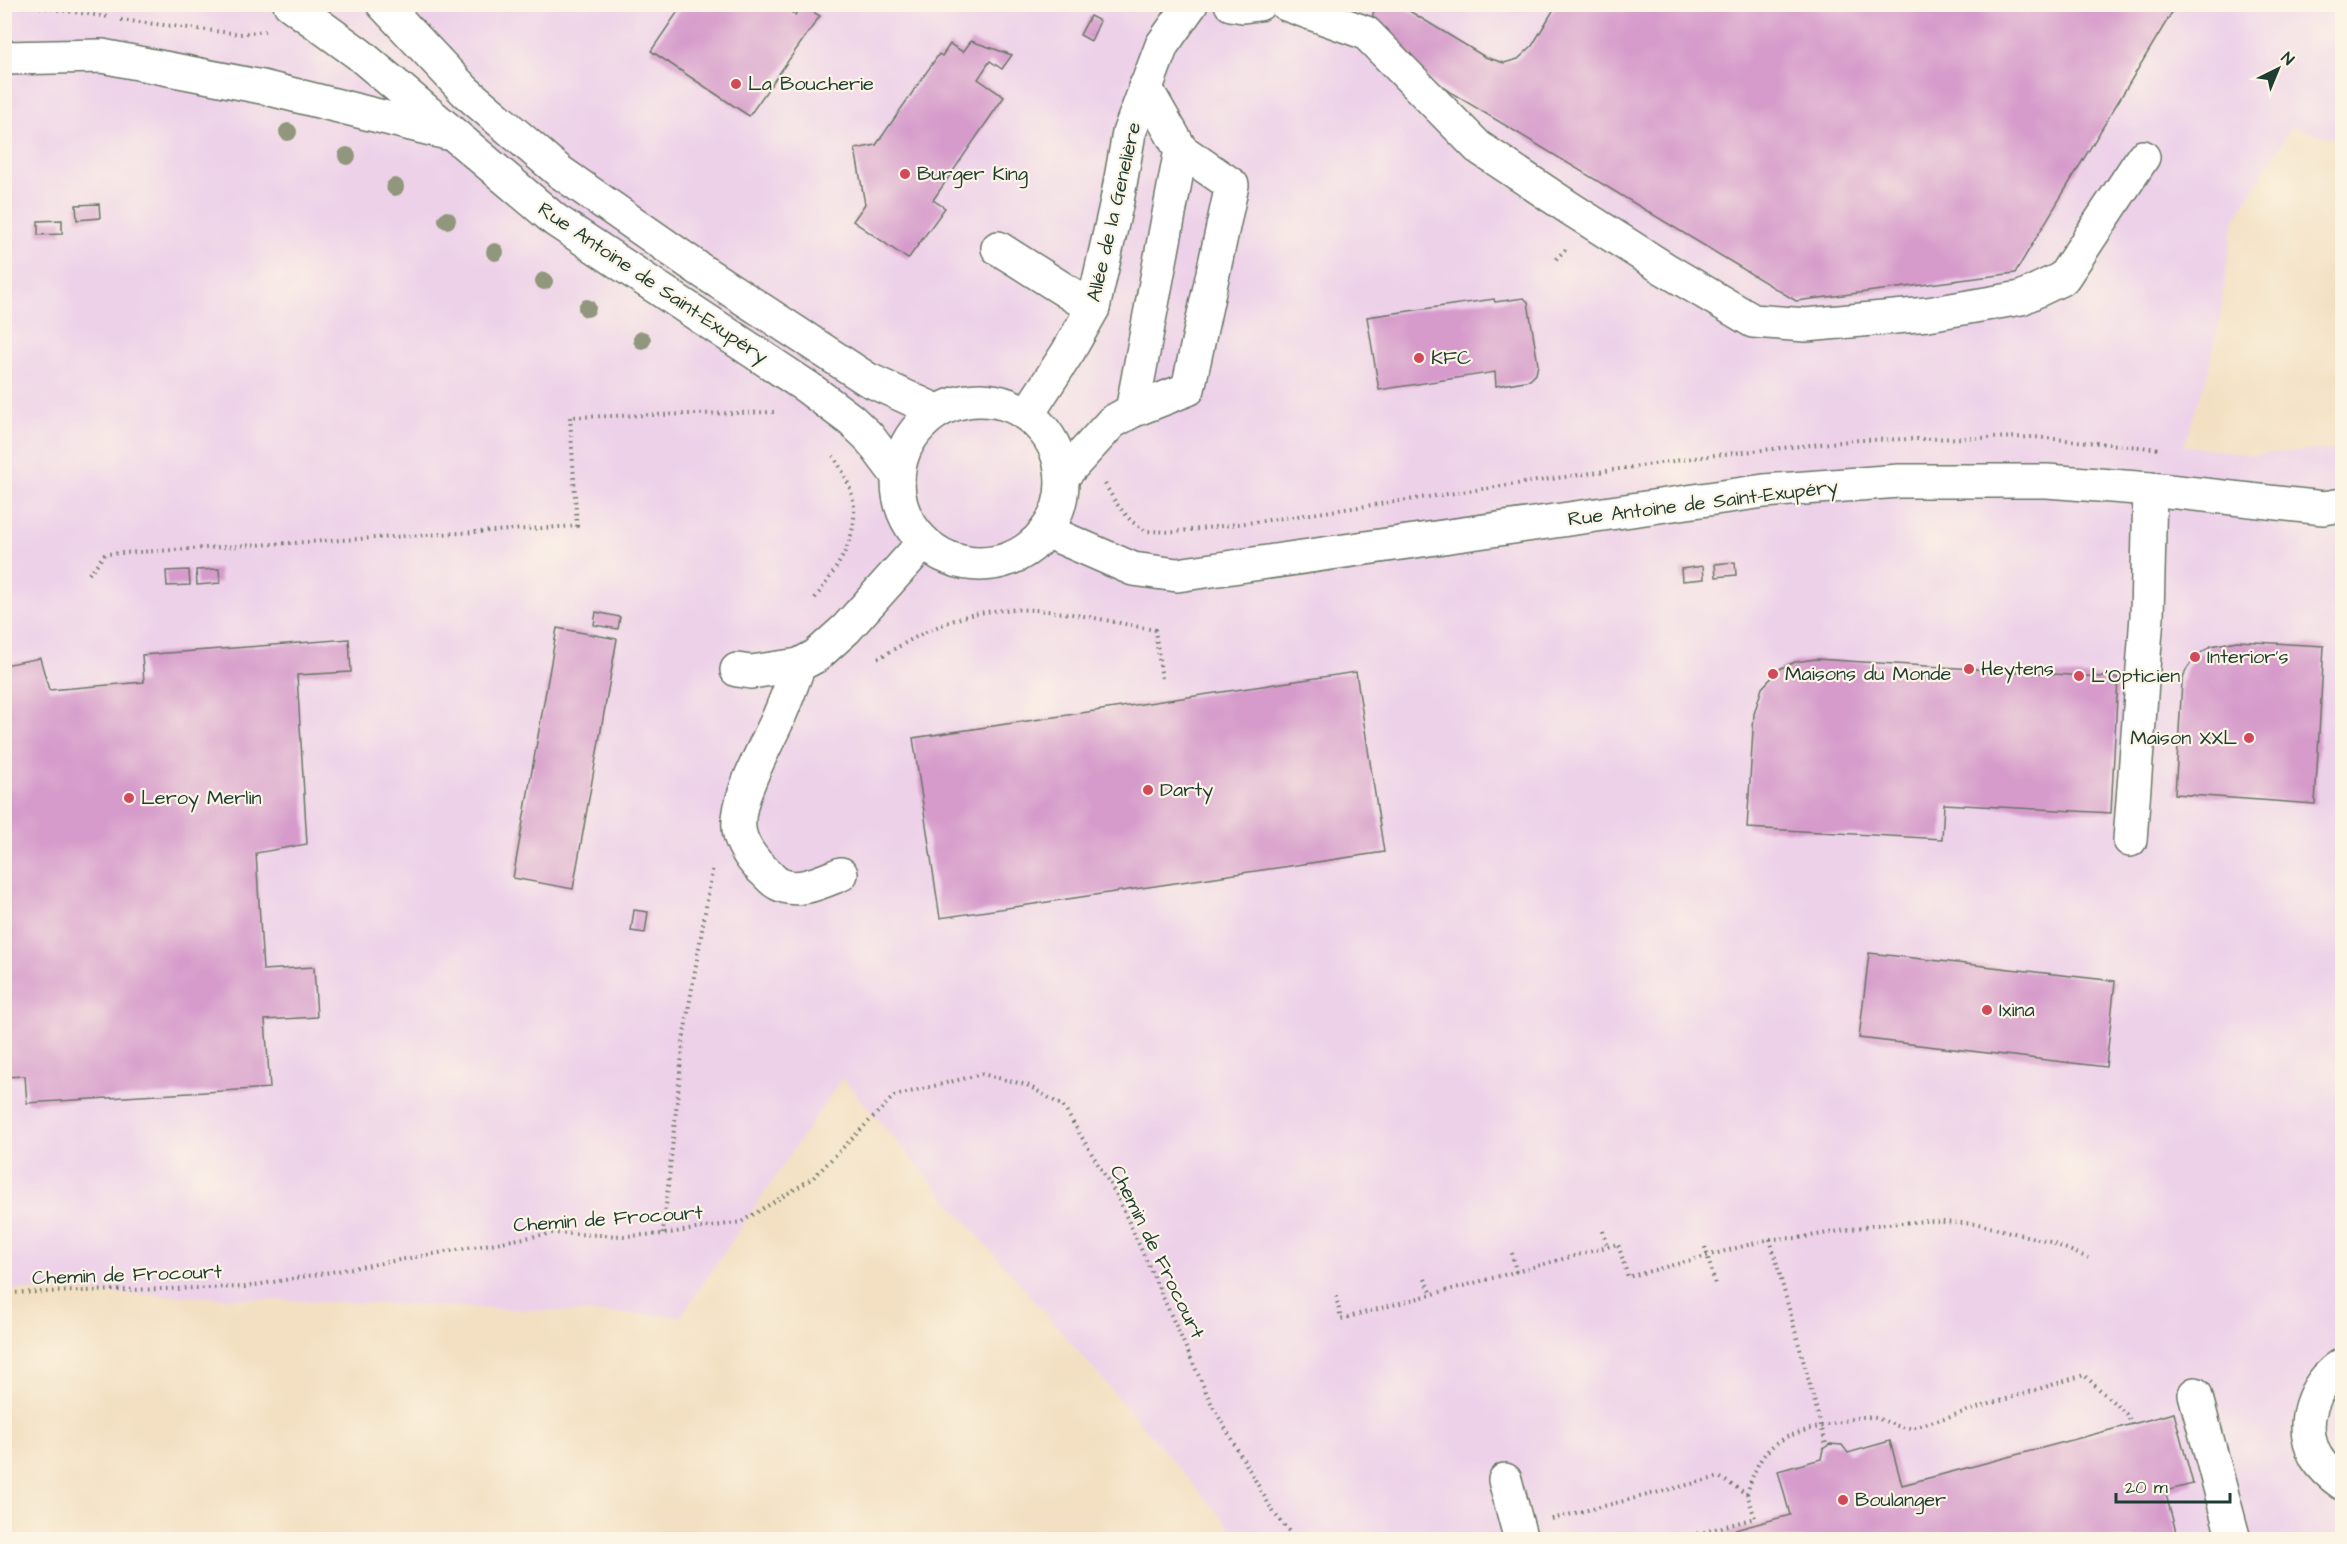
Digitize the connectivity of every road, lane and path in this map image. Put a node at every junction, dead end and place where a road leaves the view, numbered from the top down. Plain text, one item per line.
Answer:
1 (382, 4) edge
2 (1191, 4) edge
3 (1231, 4) edge
4 (1259, 4) edge
5 (1286, 4) edge
6 (293, 7) edge
7 (4, 8) edge
8 (108, 17) dead end
9 (120, 20) dead end
10 (4, 58) edge
11 (1145, 87) junction
12 (455, 135) junction
13 (1180, 150) junction
14 (2143, 157) dead end
15 (998, 248) dead end
16 (1093, 308) junction
17 (937, 411) junction
18 (1132, 411) junction
19 (778, 413) dead end
20 (1027, 415) junction
21 (826, 449) dead end
22 (2161, 449) dead end
23 (898, 476) junction
24 (1062, 477) junction
25 (1102, 477) dead end
26 (2150, 489) junction
27 (2336, 510) edge
28 (1046, 531) junction
29 (924, 542) junction
30 (89, 574) dead end
31 (815, 598) dead end
32 (878, 658) dead end
33 (799, 665) junction
34 (737, 670) dead end
35 (1162, 679) dead end
36 (2130, 840) dead end
37 (714, 859) dead end
38 (841, 874) dead end
39 (1880, 1216) dead end
40 (1882, 1224) junction
41 (1603, 1231) dead end
42 (1796, 1231) dead end
43 (2010, 1232) junction
44 (1829, 1233) junction
45 (663, 1234) junction
46 (1798, 1238) junction
47 (1770, 1239) junction
48 (2012, 1239) dead end
49 (1831, 1240) dead end
50 (1607, 1247) junction
51 (1705, 1247) dead end
52 (1512, 1253) dead end
53 (1707, 1254) junction
54 (2088, 1258) dead end
55 (1516, 1272) junction
56 (1425, 1279) dead end
57 (1715, 1284) dead end
58 (4, 1293) edge
59 (1431, 1294) junction
60 (1336, 1296) dead end
61 (2343, 1365) edge
62 (2195, 1394) dead end
63 (2133, 1425) dead end
64 (1821, 1427) junction
65 (1826, 1444) dead end
66 (1505, 1480) dead end
67 (2343, 1484) edge
68 (1747, 1494) junction
69 (1534, 1530) edge
70 (1296, 1539) edge
71 (1674, 1539) edge
72 (2234, 1539) edge

1 - 17 street, Rue Antoine de Saint-Exupéry
2 - 11 street, Allée de la Genelière
3 - 4 street
5 - 14 street
6 - 9 path
6 - 12 street, Rue Antoine de Saint-Exupéry
7 - 8 path
10 - 12 street
11 - 13 street
11 - 16 street, Allée de la Genelière
12 - 23 street, Rue Antoine de Saint-Exupéry
13 - 18 street
13 - 18 street
15 - 16 street
16 - 20 street, Allée de la Genelière
17 - 20 street
17 - 23 street
18 - 24 street
19 - 30 path
20 - 24 street
21 - 31 path
22 - 25 path
23 - 29 street
24 - 28 street
26 - 27 street, Rue Antoine de Saint-Exupéry
26 - 28 street, Rue Antoine de Saint-Exupéry
26 - 36 street
28 - 29 street
29 - 33 street
32 - 35 path
33 - 34 street
33 - 38 street
37 - 45 path
39 - 40 path
40 - 43 path
40 - 44 path
41 - 50 path
42 - 46 path
43 - 48 path
43 - 54 path
44 - 46 path
44 - 49 path
45 - 58 path, Chemin de Frocourt
45 - 70 path, Chemin de Frocourt
46 - 47 path
47 - 53 path
47 - 64 path
50 - 53 path
50 - 55 path
51 - 53 path
52 - 55 path
53 - 57 path
55 - 59 path
56 - 59 path
59 - 60 path
61 - 67 street
62 - 72 street
63 - 64 path
64 - 65 path
64 - 68 path
66 - 69 street
68 - 69 path
68 - 71 path

